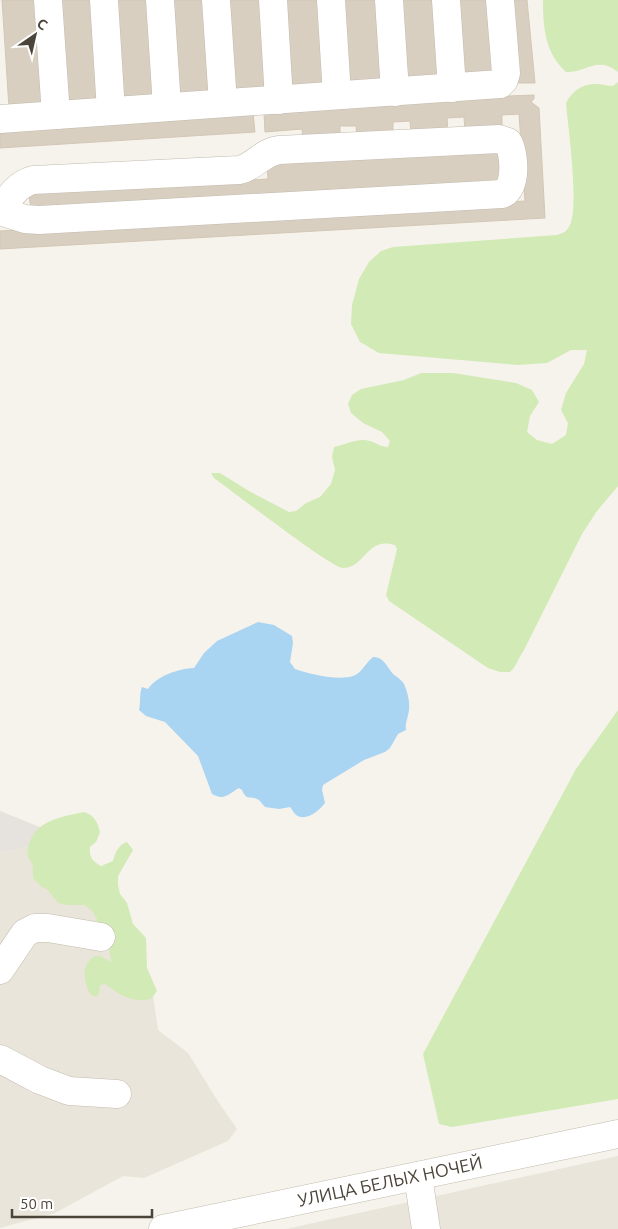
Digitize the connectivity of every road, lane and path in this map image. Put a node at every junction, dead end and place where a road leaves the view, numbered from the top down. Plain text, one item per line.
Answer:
1 (48, 0) edge
2 (104, 0) edge
3 (160, 0) edge
4 (216, 0) edge
5 (273, 0) edge
6 (331, 0) edge
7 (389, 0) edge
8 (446, 0) edge
9 (500, 0) edge
10 (452, 88) junction
11 (395, 92) junction
12 (337, 95) junction
13 (279, 100) junction
14 (223, 103) junction
15 (167, 107) junction
16 (111, 111) junction
17 (56, 115) junction
18 (0, 119) edge
19 (0, 211) edge
20 (101, 937) dead end
21 (0, 970) edge
22 (0, 1059) edge
23 (117, 1094) dead end
24 (618, 1134) edge
25 (418, 1176) junction
26 (163, 1229) edge
27 (426, 1229) edge

1 - 17 street
2 - 16 street
3 - 15 street
4 - 14 street
5 - 13 street
6 - 12 street
7 - 11 street
8 - 10 street
9 - 10 street
10 - 11 street
11 - 12 street
12 - 13 street
13 - 14 street
14 - 15 street
15 - 16 street
16 - 17 street
17 - 18 street
19 - 19 street
20 - 21 street
22 - 23 street
24 - 25 street, УЛИЦА БЕЛЫХ НОЧЕЙ
25 - 26 street, УЛИЦА БЕЛЫХ НОЧЕЙ
25 - 27 street

